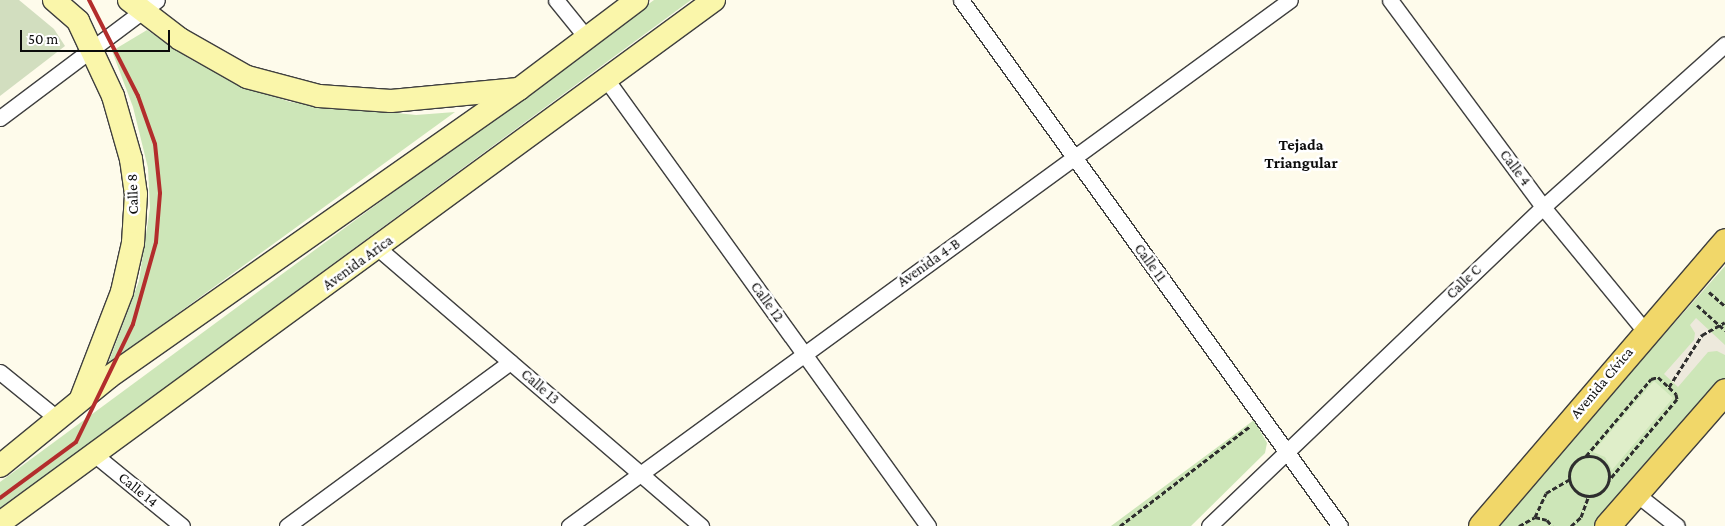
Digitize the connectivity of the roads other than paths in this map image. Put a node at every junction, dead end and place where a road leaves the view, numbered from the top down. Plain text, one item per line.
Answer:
1 (54, 0) edge
2 (556, 0) edge
3 (637, 0) edge
4 (714, 0) edge
5 (962, 0) edge
6 (1290, 0) edge
7 (1390, 0) edge
8 (143, 4) edge
9 (586, 37) junction
10 (1725, 44) edge
11 (92, 47) junction
12 (606, 79) junction
13 (519, 88) junction
14 (0, 118) edge
15 (1075, 159) junction
16 (1544, 207) junction
17 (1725, 241) edge
18 (378, 249) junction
19 (1645, 332) junction
20 (804, 353) junction
21 (510, 362) junction
22 (0, 372) edge
23 (1725, 391) edge
24 (81, 401) junction
25 (59, 420) junction
26 (1286, 451) junction
27 (95, 455) junction
28 (0, 466) edge
29 (640, 474) junction
30 (1635, 492) junction
31 (0, 523) edge
32 (182, 526) edge
33 (287, 526) edge
34 (569, 526) edge
35 (701, 526) edge
36 (928, 526) edge
37 (1210, 526) edge
38 (1340, 526) edge
39 (1481, 526) edge
40 (1607, 526) edge
41 (1677, 526) edge

1 - 11 street, Calle 8
2 - 9 street
3 - 9 street
4 - 12 street, Avenida Arica
5 - 15 street, Calle 11
6 - 15 street, Avenida 4-B
7 - 16 street, Calle 4
8 - 11 street
8 - 13 street
9 - 13 street
10 - 16 street, Calle C
11 - 14 street
11 - 24 street, Calle 8
12 - 18 street, Avenida Arica
12 - 20 street, Calle 12
13 - 24 street
15 - 20 street, Avenida 4-B
15 - 26 street, Calle 11
16 - 19 street, Calle 4
16 - 26 street, Calle C
17 - 19 main road, Avenida Cívica
18 - 21 street, Calle 13
18 - 27 street, Avenida Arica
19 - 39 main road, Avenida Cívica
20 - 29 street, Avenida 4-B
20 - 36 street, Calle 12
21 - 29 street, Calle 13
21 - 33 street
22 - 25 street
23 - 30 main road
24 - 25 street
25 - 28 street
26 - 37 street, Calle C
26 - 38 street, Calle 11
27 - 31 street, Avenida Arica
27 - 32 street, Calle 14
29 - 34 street, Avenida 4-B
29 - 35 street, Calle 13
30 - 40 main road
30 - 41 street

